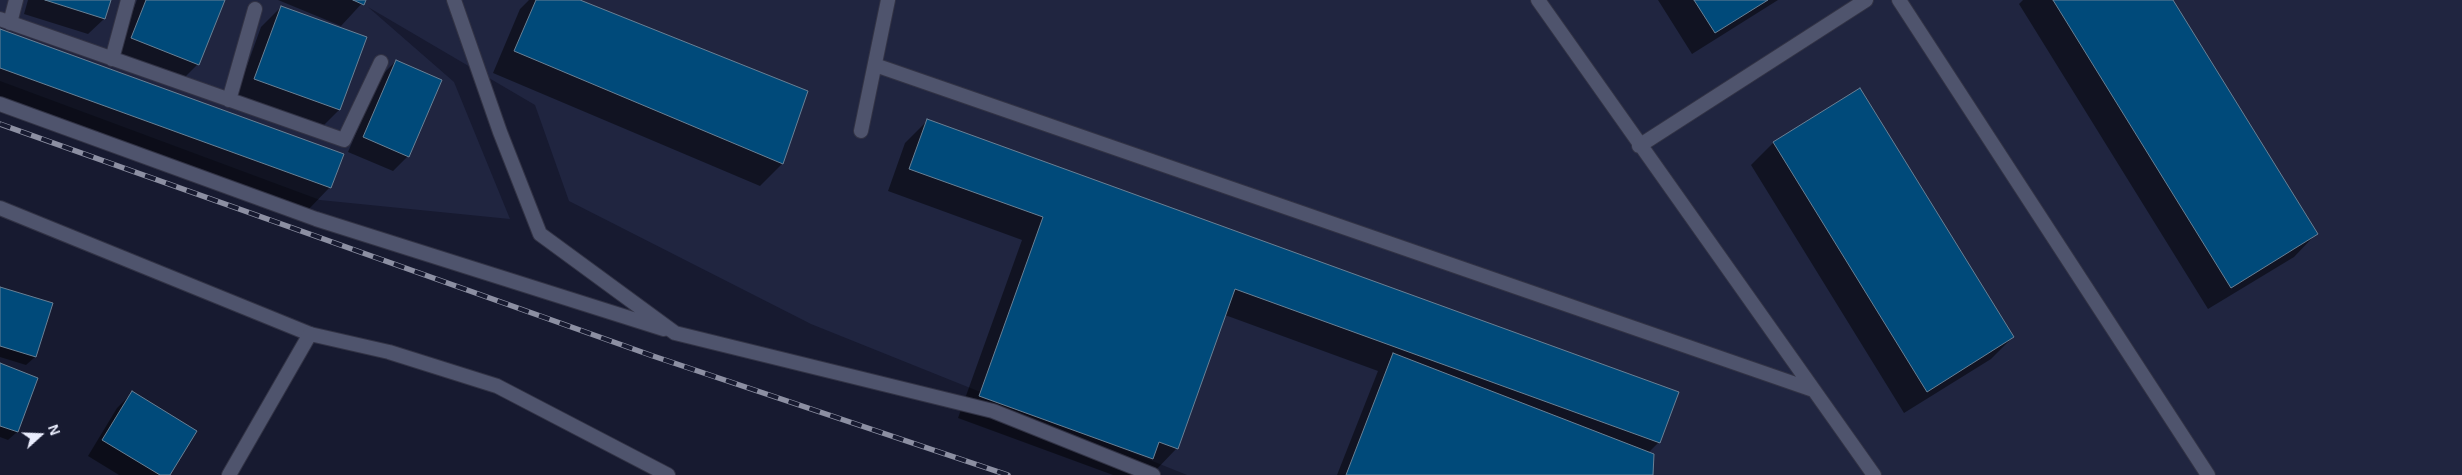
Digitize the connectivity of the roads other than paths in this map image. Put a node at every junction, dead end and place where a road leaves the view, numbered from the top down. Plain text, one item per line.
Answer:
1 (16, 0) edge
2 (128, 0) edge
3 (454, 0) edge
4 (888, 0) edge
5 (1538, 0) edge
6 (1866, 0) edge
7 (1899, 0) edge
8 (255, 9) dead end
9 (5, 21) edge
10 (112, 59) junction
11 (381, 62) dead end
12 (875, 65) junction
13 (229, 100) junction
14 (0, 104) edge
15 (861, 131) dead end
16 (1639, 146) junction
17 (0, 208) edge
18 (675, 333) junction
19 (310, 334) junction
20 (1813, 390) junction
21 (229, 475) edge
22 (668, 475) edge
23 (1153, 475) edge
24 (1874, 475) edge
25 (2208, 475) edge

1 - 9 street
2 - 10 street
3 - 18 street
4 - 12 street
5 - 16 street
6 - 16 street
7 - 25 street
8 - 13 street
9 - 10 street
10 - 13 street
11 - 13 street
12 - 15 street
12 - 20 street
14 - 18 street
16 - 20 street
17 - 19 street
18 - 23 street
19 - 21 street
19 - 22 street
20 - 24 street

